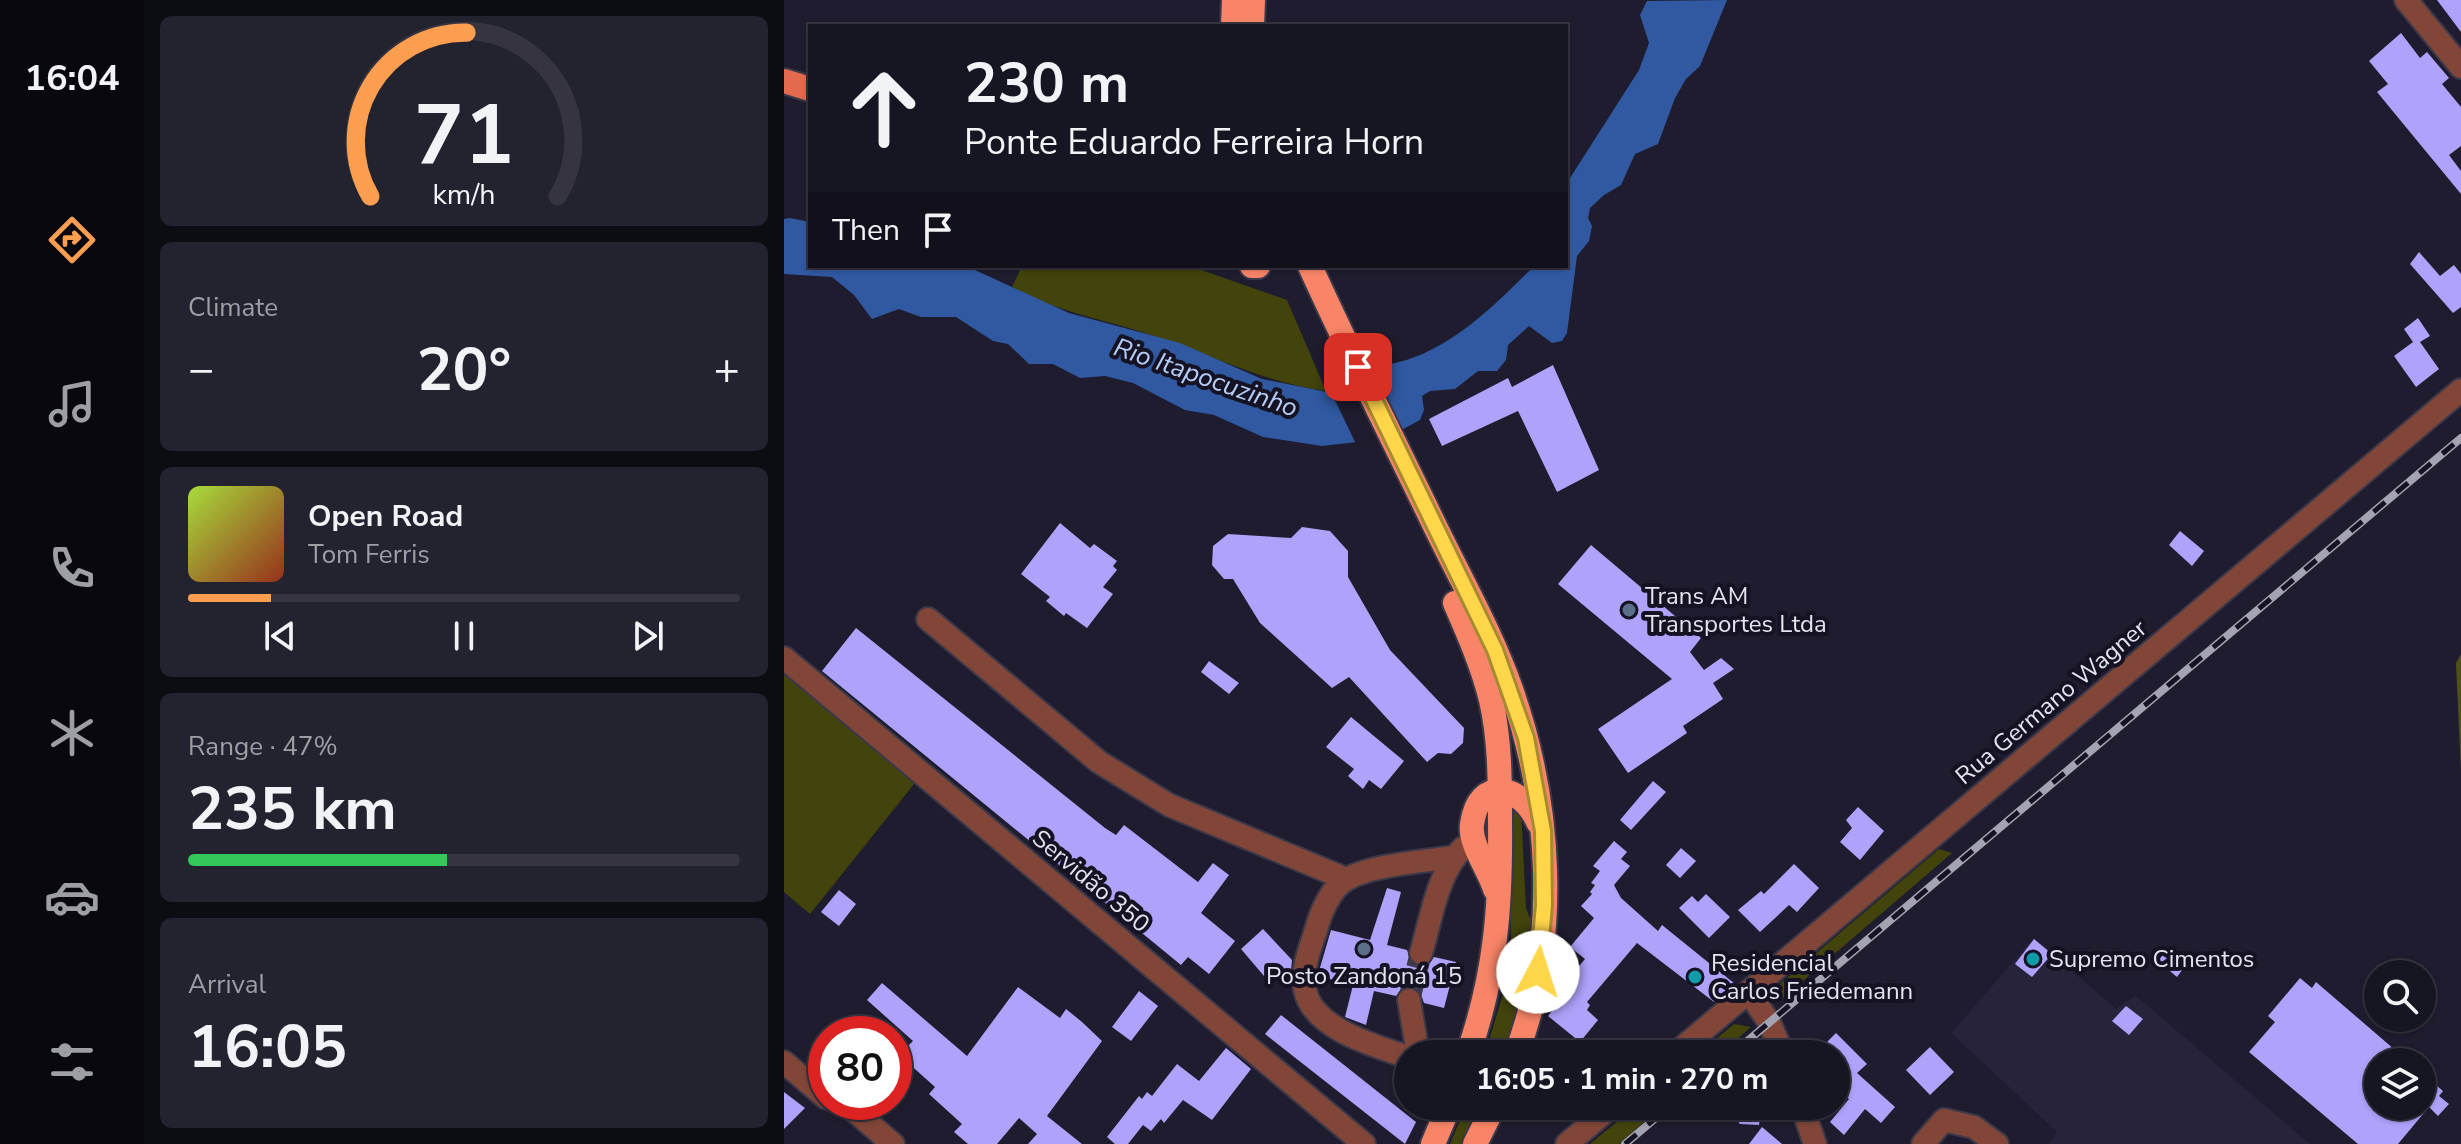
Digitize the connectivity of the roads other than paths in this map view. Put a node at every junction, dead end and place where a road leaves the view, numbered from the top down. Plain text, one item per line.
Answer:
1 (1234, 0) edge
2 (1253, 0) edge
3 (2406, 0) edge
4 (1233, 24) edge
5 (1252, 24) edge
6 (2461, 67) edge
7 (784, 81) edge
8 (808, 88) edge
9 (1294, 268) edge
10 (1311, 268) edge
11 (1324, 315) junction
12 (2461, 390) edge
13 (1391, 453) junction
14 (928, 619) dead end
15 (784, 658) edge
16 (1500, 789) junction
17 (1543, 831) junction
18 (1473, 839) junction
19 (1454, 857) junction
20 (1346, 879) junction
21 (1501, 906) junction
22 (1421, 953) tunnel mouth
23 (1749, 993) junction
24 (1409, 1000) tunnel mouth
25 (1416, 1040) edge
26 (1472, 1040) edge
27 (1520, 1040) edge
28 (1692, 1040) edge
29 (1777, 1040) edge
30 (784, 1050) edge
31 (1394, 1051) edge
32 (784, 1062) edge
33 (808, 1071) edge
34 (808, 1083) edge
35 (852, 1120) edge
36 (865, 1120) edge
37 (1443, 1120) edge
38 (1595, 1120) edge
39 (1807, 1120) edge
40 (879, 1144) edge
41 (893, 1144) edge
42 (1364, 1144) edge
43 (1433, 1144) edge
44 (1567, 1144) edge
45 (1815, 1144) edge
46 (1923, 1144) edge
47 (1997, 1144) edge

1 - 4 highway
2 - 5 highway
3 - 6 street
7 - 8 main road
9 - 11 highway
10 - 11 highway
11 - 13 highway
12 - 23 street, Rua Germano Wagner
13 - 16 highway
13 - 17 highway
14 - 20 street
15 - 42 street, Servidão 350
16 - 17 highway
16 - 18 highway
16 - 21 highway
17 - 27 highway
18 - 19 street
18 - 21 highway
19 - 20 street
19 - 22 street
20 - 31 street
21 - 26 highway
23 - 28 street, Rua Germano Wagner
23 - 29 street
24 - 25 street
30 - 33 street
32 - 34 street
35 - 40 street
36 - 41 street
37 - 43 highway
38 - 44 street
39 - 45 street
46 - 47 street

